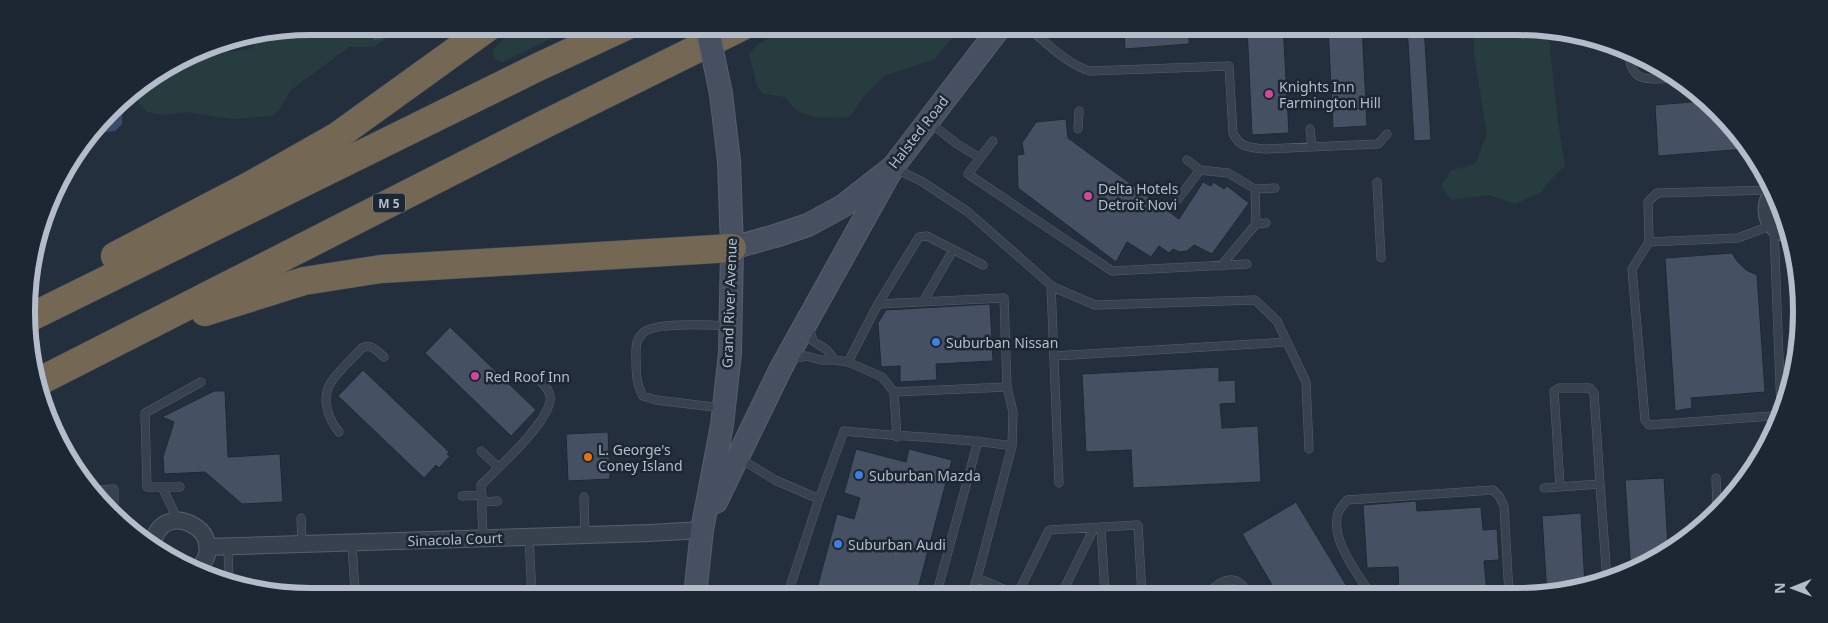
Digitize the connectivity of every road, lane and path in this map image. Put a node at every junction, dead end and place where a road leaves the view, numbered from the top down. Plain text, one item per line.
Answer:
1 (478, 35) edge
2 (607, 35) edge
3 (709, 35) edge
4 (725, 35) edge
5 (994, 35) edge
6 (1037, 35) edge
7 (1629, 60) edge
8 (1665, 79) edge
9 (1079, 111) dead end
10 (928, 121) junction
11 (1078, 129) dead end
12 (1310, 129) dead end
13 (1387, 134) dead end
14 (993, 141) dead end
15 (1312, 147) junction
16 (980, 158) junction
17 (1187, 160) dead end
18 (892, 167) junction
19 (1200, 170) junction
20 (1377, 182) dead end
21 (1276, 188) dead end
22 (1255, 189) junction
23 (1765, 192) edge
24 (1768, 198) edge
25 (1178, 199) dead end
26 (1266, 223) dead end
27 (1256, 224) junction
28 (1777, 229) edge
29 (1649, 242) junction
30 (732, 248) junction
31 (953, 250) junction
32 (1381, 258) dead end
33 (1247, 264) dead end
34 (983, 266) dead end
35 (1221, 266) junction
36 (1051, 285) junction
37 (36, 298) edge
38 (923, 302) junction
39 (878, 304) junction
40 (35, 315) edge
41 (807, 320) junction
42 (730, 326) junction
43 (1287, 342) junction
44 (1054, 356) junction
45 (384, 357) dead end
46 (785, 360) junction
47 (835, 360) junction
48 (848, 362) junction
49 (43, 379) edge
50 (201, 382) dead end
51 (542, 383) dead end
52 (44, 384) edge
53 (1007, 387) junction
54 (894, 392) junction
55 (1781, 393) edge
56 (724, 408) junction
57 (1772, 416) edge
58 (339, 432) dead end
59 (898, 437) junction
60 (978, 441) junction
61 (1012, 446) junction
62 (1309, 449) dead end
63 (481, 451) dead end
64 (728, 452) junction
65 (498, 467) junction
66 (1716, 478) dead end
67 (1059, 483) dead end
68 (1600, 484) junction
69 (1560, 486) junction
70 (162, 487) junction
71 (180, 487) dead end
72 (1544, 488) dead end
73 (100, 490) edge
74 (462, 496) dead end
75 (482, 498) junction
76 (584, 498) dead end
77 (819, 499) junction
78 (498, 501) dead end
79 (1717, 502) edge
80 (114, 505) edge
81 (301, 518) dead end
82 (178, 520) junction
83 (1097, 527) junction
84 (702, 530) junction
85 (585, 535) junction
86 (529, 537) junction
87 (154, 538) edge
88 (484, 538) junction
89 (352, 543) junction
90 (302, 544) junction
91 (228, 546) junction
92 (207, 547) junction
93 (201, 565) edge
94 (1606, 572) edge
95 (229, 575) edge
96 (977, 578) junction
97 (355, 588) edge
98 (532, 588) edge
99 (691, 588) edge
100 (790, 588) edge
101 (938, 588) edge
102 (974, 588) edge
103 (1001, 588) edge
104 (1021, 588) edge
105 (1065, 588) edge
106 (1103, 588) edge
107 (1142, 588) edge
108 (1213, 588) edge
109 (1246, 588) edge
110 (1367, 588) edge
111 (1510, 588) edge

1 - 37 highway
2 - 40 highway
3 - 30 main road, Grand River Avenue, bridge
4 - 49 highway, M 5
5 - 10 main road, Halsted Road
6 - 15 lane
7 - 8 lane
9 - 11 lane
10 - 16 lane
10 - 18 main road, Halsted Road
12 - 15 lane
13 - 15 lane
14 - 16 lane
16 - 35 lane
17 - 19 lane
18 - 30 main road, Halsted Road
18 - 36 lane
18 - 41 main road
19 - 22 lane
19 - 25 lane
20 - 32 lane
21 - 22 lane
22 - 27 lane
23 - 29 lane
24 - 28 street
26 - 27 lane
27 - 35 lane
28 - 29 lane
28 - 55 lane
29 - 57 lane
30 - 42 main road, Grand River Avenue
30 - 52 highway
31 - 34 lane
31 - 38 lane
31 - 39 lane
33 - 35 lane
36 - 43 lane
36 - 44 lane
38 - 39 lane
38 - 53 lane
39 - 48 lane
41 - 46 main road
41 - 47 lane
42 - 56 main road, Grand River Avenue
42 - 56 lane
43 - 44 lane
43 - 62 lane
44 - 67 lane
45 - 58 lane
46 - 47 lane
46 - 64 main road
47 - 48 lane
48 - 54 lane
50 - 70 lane
51 - 65 lane
53 - 54 lane
53 - 61 lane
54 - 59 lane
56 - 64 main road, Grand River Avenue
59 - 60 lane
59 - 77 lane
60 - 61 lane
60 - 101 lane
61 - 96 lane
63 - 65 lane
64 - 77 lane
64 - 84 main road
65 - 75 lane
66 - 79 lane
68 - 69 lane
68 - 69 lane
68 - 94 lane
69 - 72 lane
70 - 71 lane
70 - 82 lane
73 - 80 lane
74 - 75 lane
75 - 78 lane
75 - 88 lane
76 - 85 lane
77 - 100 lane
81 - 90 lane
82 - 87 street
82 - 92 street
83 - 104 lane
83 - 105 lane
83 - 106 lane
83 - 107 lane
84 - 85 street, Sinacola Court
84 - 99 main road
85 - 86 street, Sinacola Court
86 - 88 street, Sinacola Court
86 - 98 lane
88 - 89 street, Sinacola Court
89 - 90 street, Sinacola Court
89 - 97 lane
90 - 91 street, Sinacola Court
91 - 92 street, Sinacola Court
91 - 95 lane
92 - 93 street
96 - 102 lane
96 - 103 lane
108 - 109 lane
110 - 111 lane

